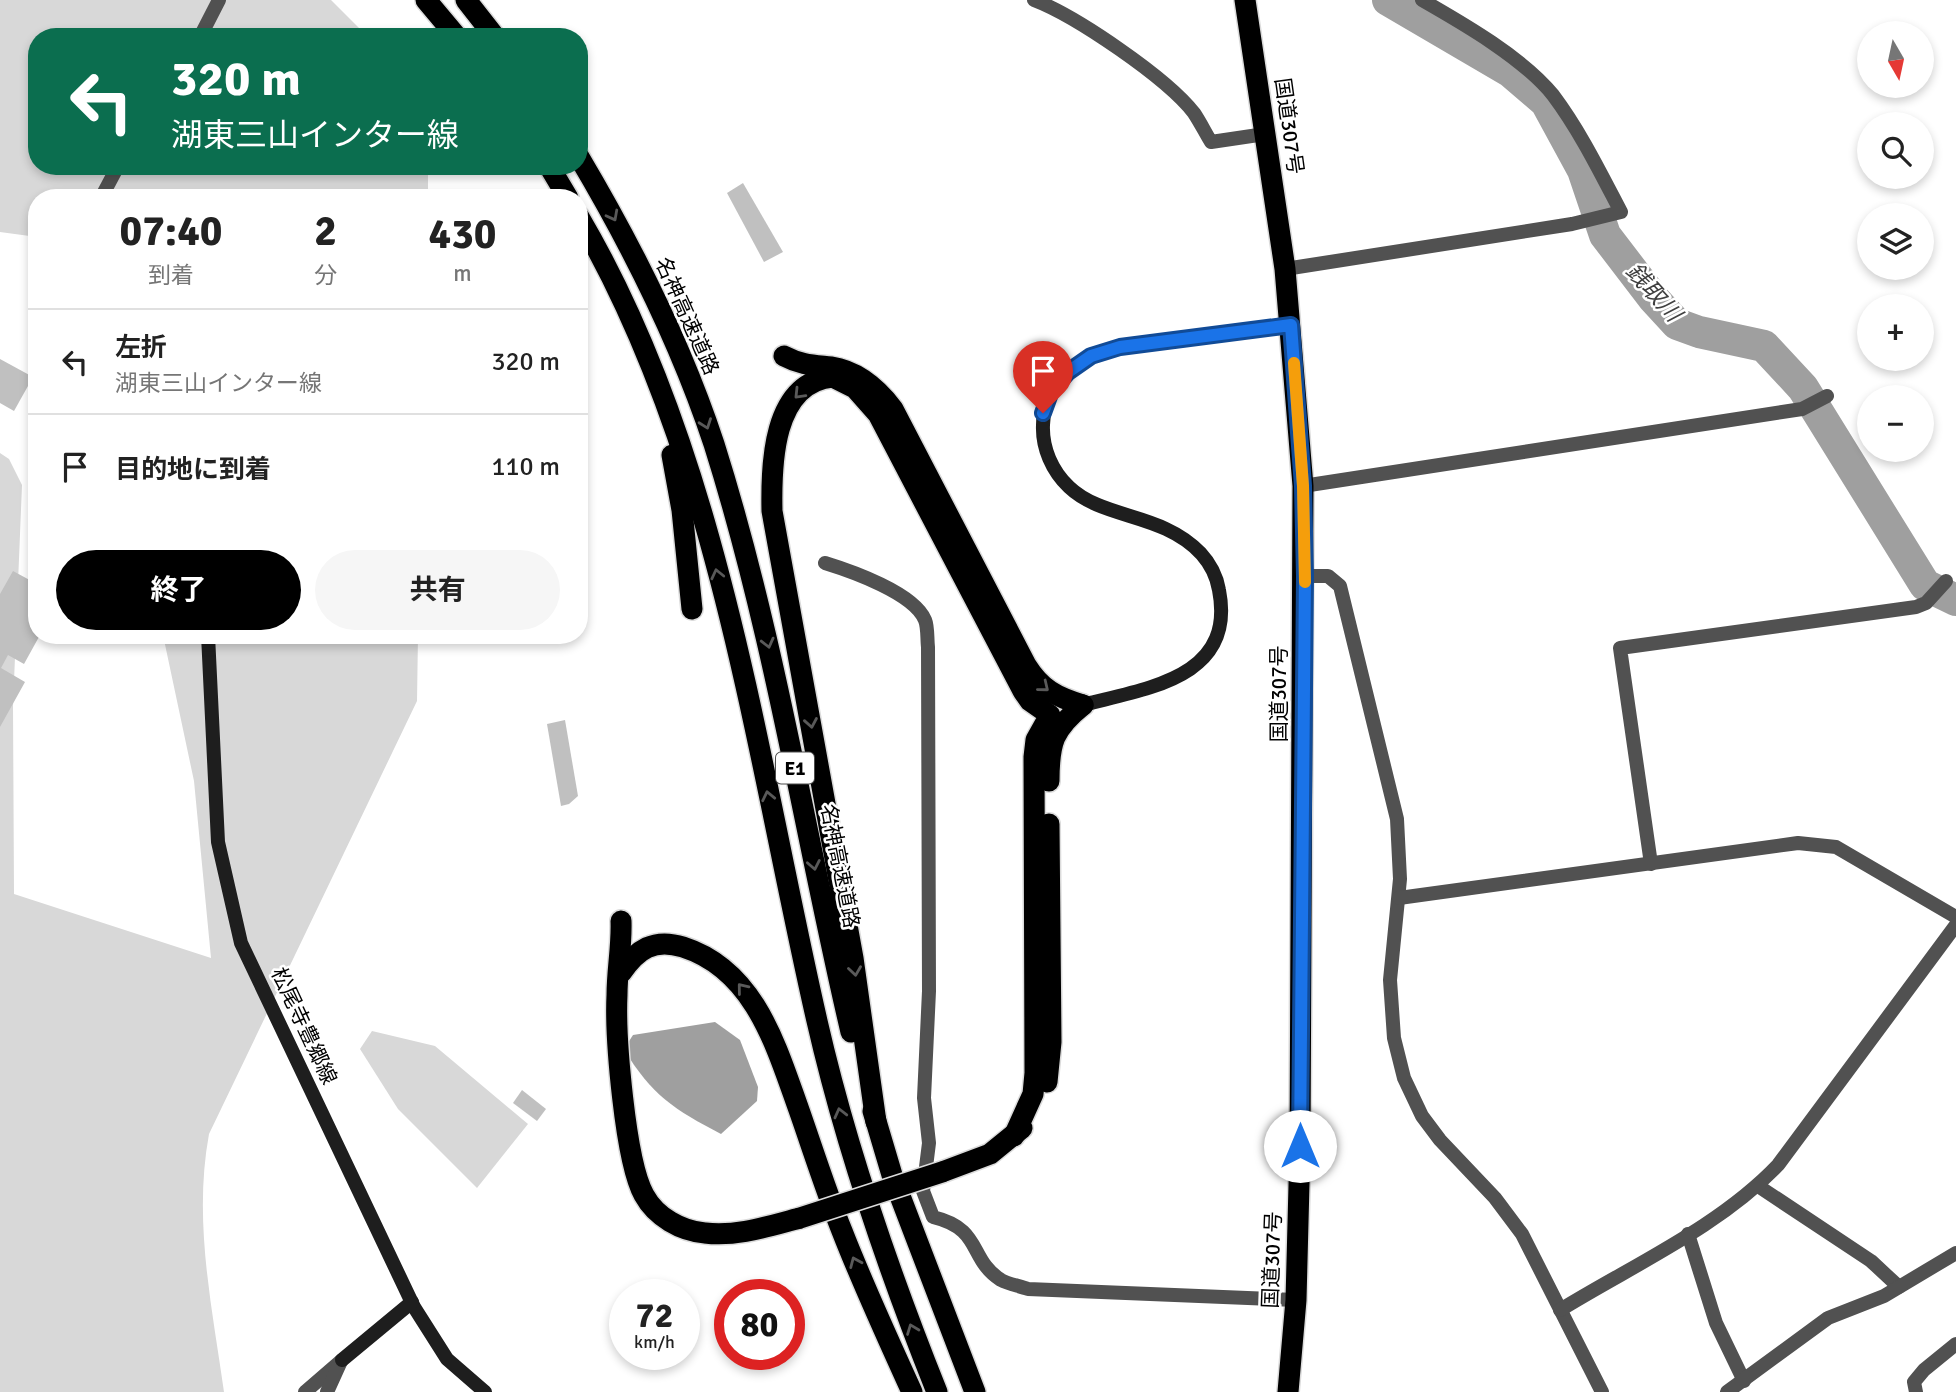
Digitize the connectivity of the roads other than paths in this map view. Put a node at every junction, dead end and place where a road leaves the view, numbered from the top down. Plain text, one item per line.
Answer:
1 (219, 0) edge
2 (426, 0) edge
3 (466, 0) edge
4 (1245, 0) edge
5 (1422, 0) edge
6 (1038, 1) edge
7 (205, 28) edge
8 (449, 28) edge
9 (488, 28) edge
10 (1265, 134) junction
11 (588, 173) edge
12 (588, 235) edge
13 (1285, 269) junction
14 (1291, 325) junction
15 (784, 356) dead end
16 (659, 388) junction
17 (1827, 396) dead end
18 (1303, 486) junction
19 (825, 563) dead end
20 (1305, 576) junction
21 (1946, 581) dead end
22 (692, 609) dead end
23 (208, 644) edge
24 (1083, 705) junction
25 (1051, 715) junction
26 (1651, 864) junction
27 (1399, 898) junction
28 (1956, 917) edge
29 (621, 921) dead end
30 (1956, 925) edge
31 (621, 972) junction
32 (876, 1122) junction
33 (1014, 1136) junction
34 (1758, 1186) junction
35 (1688, 1234) junction
36 (1956, 1253) edge
37 (1899, 1287) junction
38 (1296, 1300) junction
39 (412, 1302) junction
40 (1560, 1310) junction
41 (1956, 1344) edge
42 (342, 1360) junction
43 (1744, 1381) junction
44 (305, 1392) edge
45 (327, 1392) edge
46 (485, 1392) edge
47 (912, 1392) edge
48 (937, 1392) edge
49 (975, 1392) edge
50 (1288, 1392) edge
51 (1602, 1392) edge
52 (1727, 1392) edge
53 (1916, 1392) edge

1 - 7 street
2 - 8 highway
3 - 9 highway
4 - 10 highway, 国道307号
5 - 13 street
6 - 10 street
10 - 13 highway, 国道307号
11 -> 32 highway, 名神高速道路 / E1
12 - 16 highway, E1
13 - 14 highway, 国道307号
14 - 18 highway, 国道307号
14 - 24 main road
15 -> 24 highway
16 - 22 highway
48 -> 16 highway, E1
17 - 18 street
18 - 20 highway, 国道307号
19 - 38 street
20 - 27 street
20 - 38 highway, 国道307号
21 - 26 street
23 - 39 main road, 松尾寺豊郷線
24 - 25 main road
24 - 33 highway
25 -> 32 highway
25 - 33 highway
26 - 27 street
26 - 28 street
27 - 40 street
29 - 31 highway
30 - 34 street
31 - 33 highway, bridge
47 -> 31 highway
32 - 49 highway, 名神高速道路 / E1
34 - 35 street
34 - 37 street
35 - 40 street
35 - 43 street
36 - 37 street
37 - 43 street
38 - 50 highway, 国道307号
39 - 42 main road
39 - 46 main road, 松尾寺豊郷線
40 - 51 street
41 - 53 street
42 - 44 street
42 - 45 street
43 - 52 street

